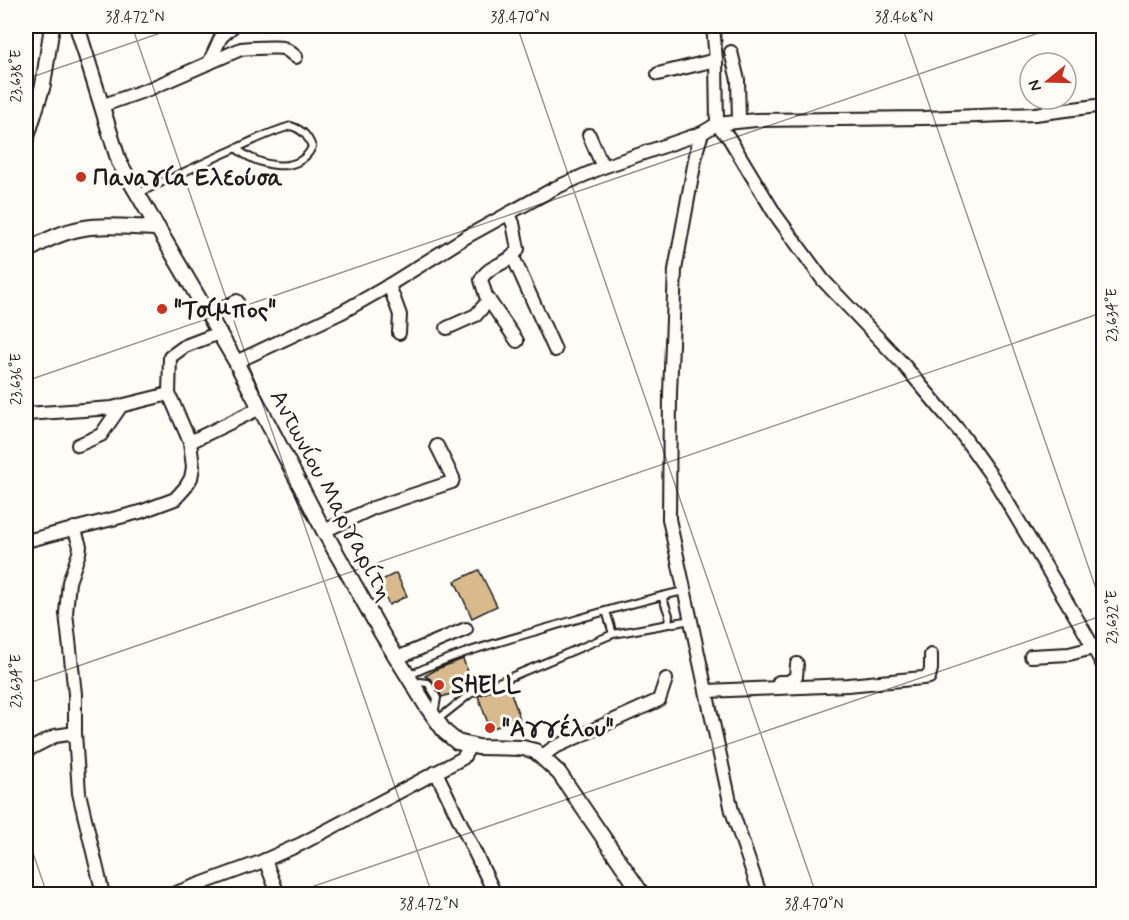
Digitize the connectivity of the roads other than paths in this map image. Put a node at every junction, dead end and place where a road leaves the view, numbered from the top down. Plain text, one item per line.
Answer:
1 (52, 26) edge
2 (77, 26) edge
3 (233, 26) edge
4 (713, 26) edge
5 (731, 52) dead end
6 (296, 57) dead end
7 (716, 60) junction
8 (208, 63) junction
9 (658, 74) dead end
10 (1104, 105) edge
11 (101, 106) junction
12 (739, 120) junction
13 (717, 124) junction
14 (702, 133) junction
15 (589, 135) dead end
16 (26, 140) edge
17 (236, 148) junction
18 (603, 168) junction
19 (137, 194) junction
20 (507, 214) junction
21 (158, 228) junction
22 (26, 252) edge
23 (513, 257) junction
24 (389, 285) junction
25 (489, 300) junction
26 (237, 301) dead end
27 (209, 315) junction
28 (447, 328) dead end
29 (219, 333) junction
30 (399, 333) dead end
31 (517, 341) dead end
32 (555, 350) dead end
33 (237, 362) junction
34 (169, 394) junction
35 (121, 406) junction
36 (260, 408) junction
37 (26, 414) edge
38 (190, 442) junction
39 (78, 445) dead end
40 (437, 446) dead end
41 (74, 528) junction
42 (324, 531) junction
43 (26, 541) edge
44 (685, 591) junction
45 (662, 596) junction
46 (606, 611) junction
47 (692, 620) junction
48 (668, 624) junction
49 (466, 629) dead end
50 (613, 634) junction
51 (1093, 648) junction
52 (931, 655) dead end
53 (1031, 656) dead end
54 (397, 658) junction
55 (797, 664) dead end
56 (1104, 667) edge
57 (414, 679) junction
58 (666, 679) dead end
59 (706, 688) junction
60 (436, 715) junction
61 (75, 733) junction
62 (470, 746) junction
63 (26, 751) edge
64 (543, 756) junction
65 (436, 772) junction
66 (266, 860) junction
67 (637, 893) edge
68 (103, 894) edge
69 (173, 894) edge
70 (278, 894) edge
71 (495, 894) edge
72 (760, 894) edge

1 - 16 street
2 - 11 street, Αντωνίου Μαργαρίτη
3 - 8 street
4 - 7 street
5 - 12 street
6 - 8 street
7 - 9 street
7 - 13 street
8 - 11 street
10 - 12 street
11 - 19 street, Αντωνίου Μαργαρίτη
12 - 13 street
13 - 14 street
13 - 51 street
14 - 18 street
14 - 44 street
15 - 18 street
17 - 17 lane
17 - 19 lane
18 - 20 street
19 - 21 street, Αντωνίου Μαργαρίτη
20 - 23 street
20 - 24 street
21 - 22 street
21 - 27 street, Αντωνίου Μαργαρίτη
23 - 25 street
23 - 32 street
24 - 30 street
24 - 33 street
25 - 28 street
25 - 31 street
26 - 27 street
27 - 29 street, Αντωνίου Μαργαρίτη
29 - 33 street, Αντωνίου Μαργαρίτη
29 - 34 street
33 - 36 street, Αντωνίου Μαργαρίτη
34 - 35 street
34 - 38 street
35 - 37 street
35 - 39 street
36 - 38 street
36 - 42 street, Αντωνίου Μαργαρίτη
38 - 41 street
40 - 42 street
41 - 43 street
41 - 61 street
42 - 54 street, Αντωνίου Μαργαρίτη
44 - 45 lane
44 - 47 street
45 - 46 lane
45 - 48 lane
46 - 50 lane
46 - 57 lane
47 - 48 lane
47 - 59 street
48 - 50 lane
49 - 54 street
50 - 60 lane
51 - 53 street
51 - 56 street
52 - 59 street
54 - 57 street, Αντωνίου Μαργαρίτη
55 - 59 street
57 - 60 street, Αντωνίου Μαργαρίτη
58 - 64 street
59 - 72 street
60 - 62 street, Αντωνίου Μαργαρίτη
61 - 63 street
61 - 68 street
62 - 64 street, Αντωνίου Μαργαρίτη
62 - 65 street
64 - 67 street
65 - 66 street
65 - 71 street
66 - 69 street
66 - 70 street

